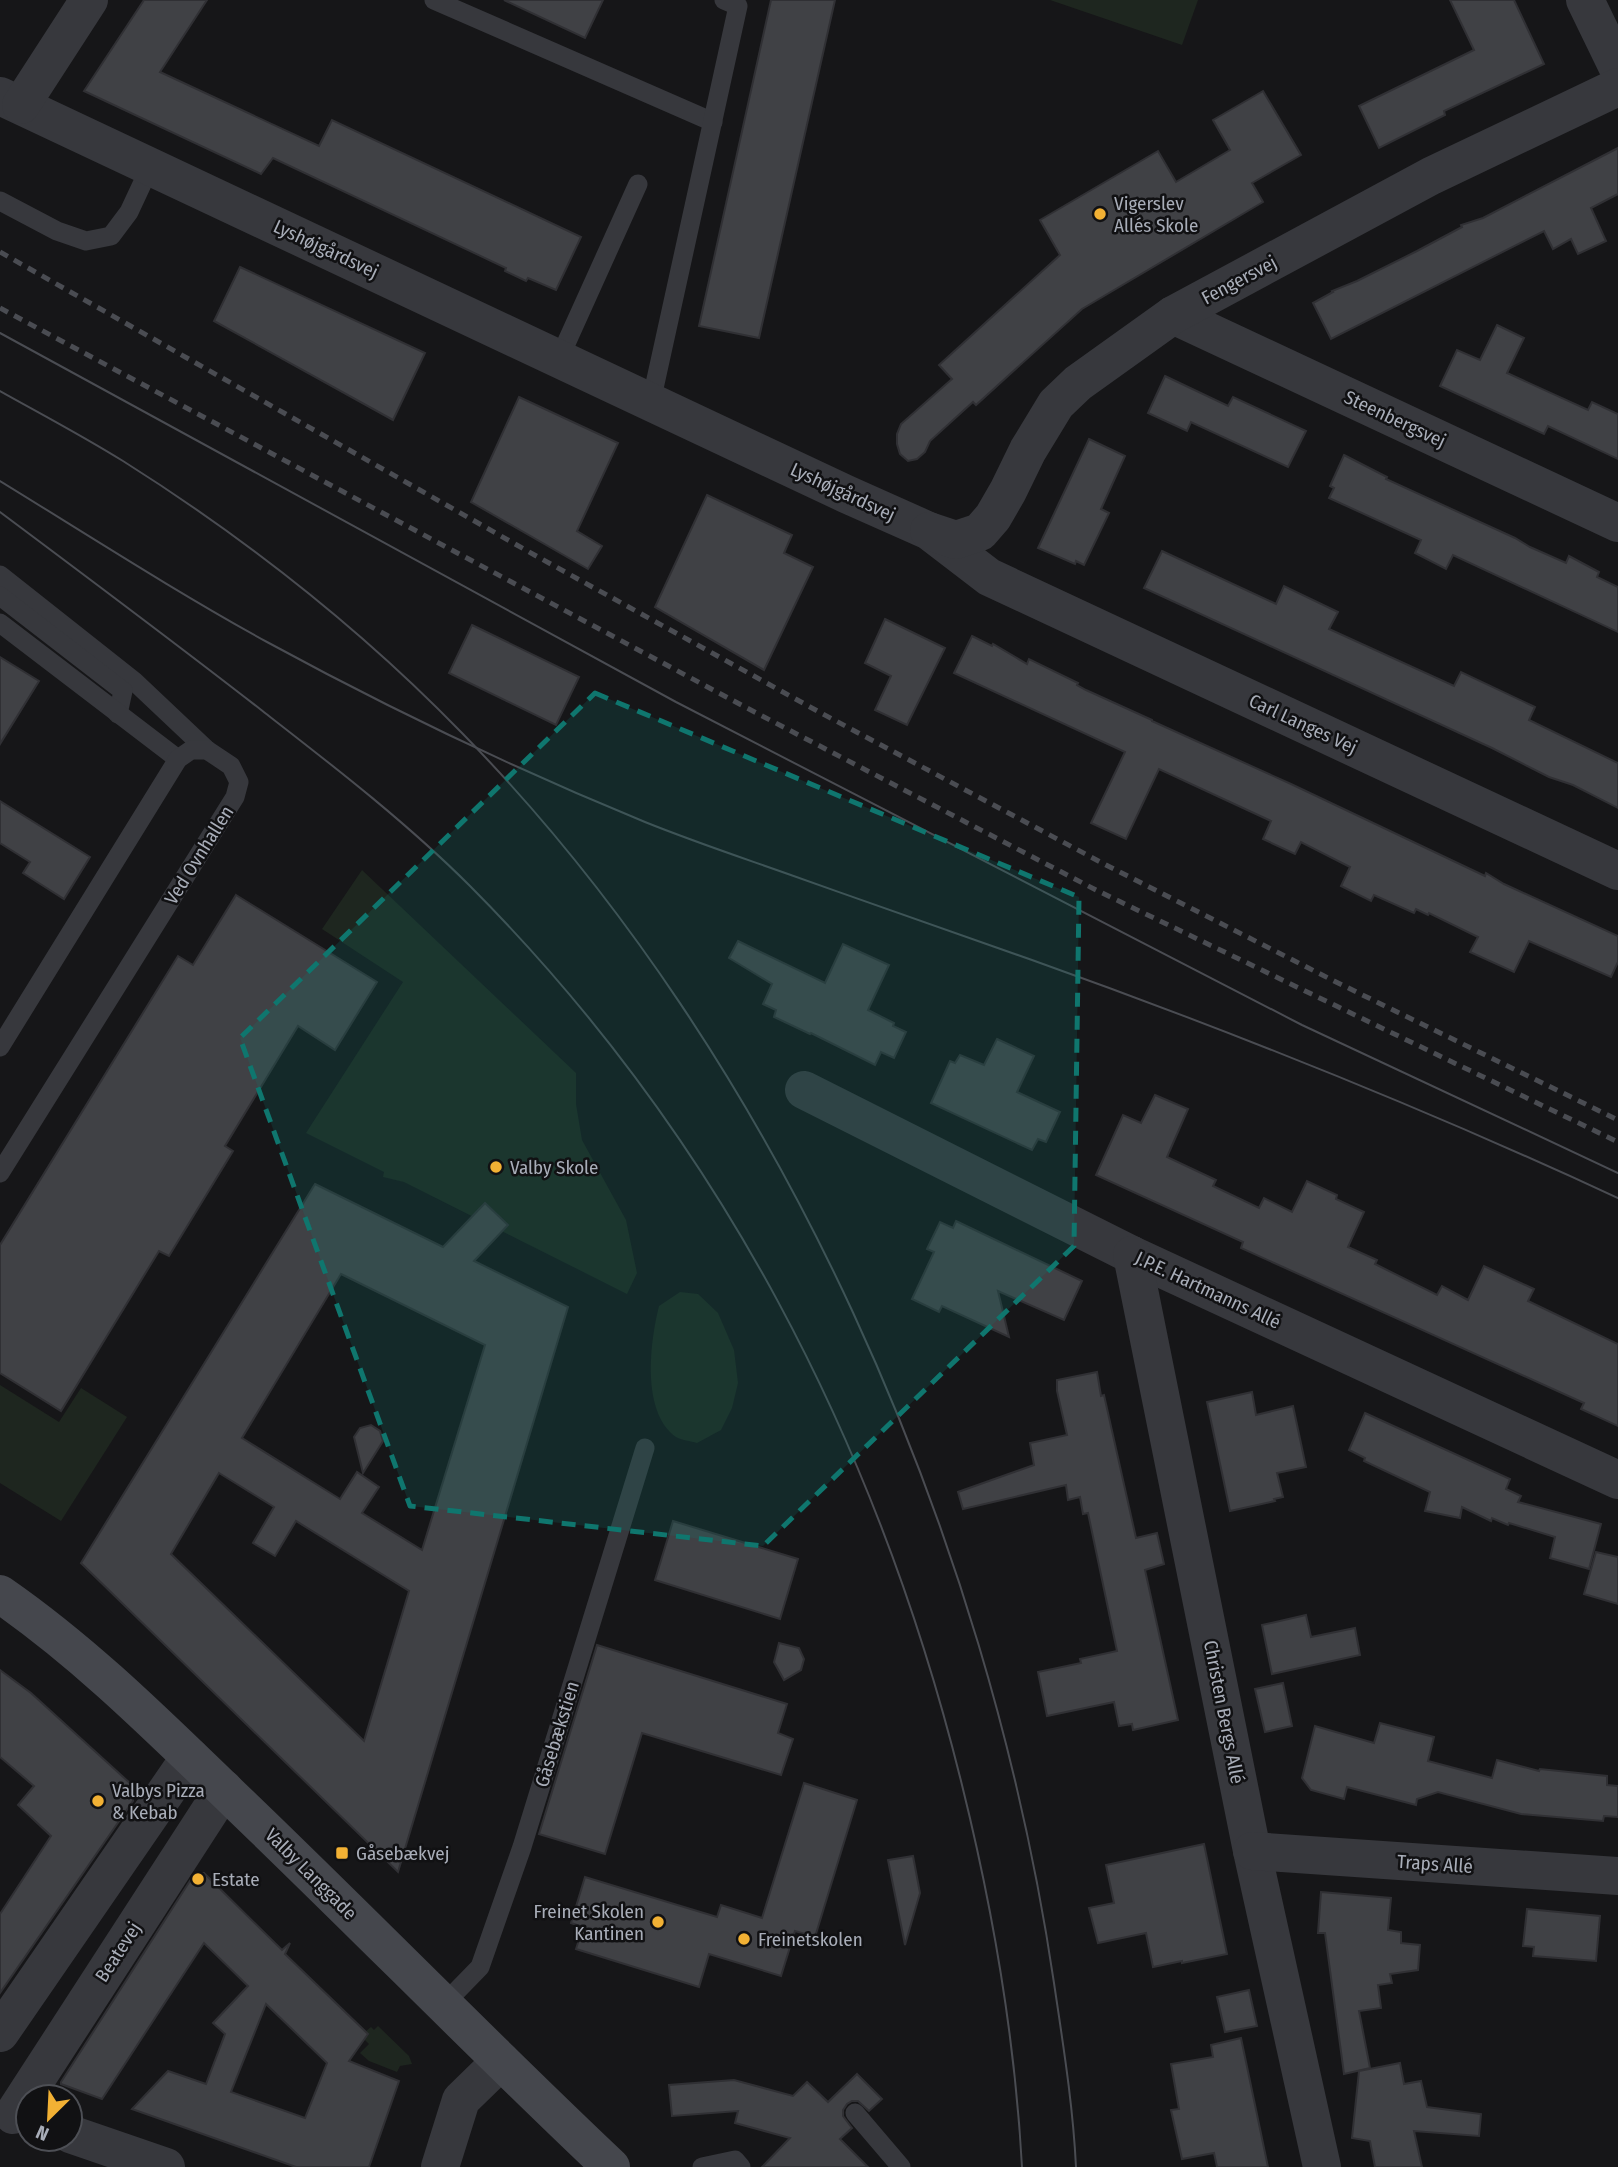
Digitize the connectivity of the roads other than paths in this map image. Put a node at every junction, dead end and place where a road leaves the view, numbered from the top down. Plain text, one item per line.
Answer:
1 (89, 0) edge
2 (434, 0) edge
3 (724, 0) edge
4 (1585, 0) edge
5 (1618, 68) edge
6 (1618, 87) edge
7 (10, 100) edge
8 (713, 122) junction
9 (150, 167) junction
10 (638, 184) dead end
11 (0, 201) edge
12 (1173, 315) junction
13 (559, 359) junction
14 (652, 402) junction
15 (1618, 523) edge
16 (929, 531) junction
17 (0, 575) edge
18 (989, 577) joint
19 (0, 596) edge
20 (0, 623) edge
21 (118, 714) junction
22 (207, 750) junction
23 (178, 759) junction
24 (1618, 871) edge
25 (0, 1048) edge
26 (804, 1090) dead end
27 (0, 1173) edge
28 (1132, 1255) junction
29 (645, 1448) dead end
30 (1618, 1480) edge
31 (0, 1594) edge
32 (190, 1757) junction
33 (224, 1789) junction
34 (1252, 1851) junction
35 (1618, 1876) edge
36 (443, 2005) junction
37 (0, 2033) edge
38 (501, 2061) junction
39 (35, 2083) edge
40 (855, 2113) dead end
41 (84, 2139) edge
42 (166, 2167) edge
43 (440, 2167) edge
44 (611, 2167) edge
45 (702, 2167) edge
46 (741, 2167) edge
47 (901, 2167) edge
48 (1322, 2167) edge

1 - 7 street
2 - 8 lane
3 - 8 lane
4 - 5 street
6 - 12 street, Fengersvej
7 - 9 street, Lyshøjgårdsvej
8 - 14 lane
9 - 11 lane
9 - 13 street, Lyshøjgårdsvej
10 - 13 lane
12 - 15 street, Steenbergsvej
12 - 16 street, Fengersvej
13 - 14 street, Lyshøjgårdsvej
14 - 16 street, Lyshøjgårdsvej
16 - 18 street, Lyshøjgårdsvej
17 - 22 lane, Ved Ovnhallen
18 - 24 street, Carl Langes Vej
19 - 21 lane
20 - 21 lane
21 - 23 lane
22 - 23 lane
22 - 27 lane, Ved Ovnhallen
23 - 25 lane
26 - 28 street, J.P.E. Hartmanns Allé
28 - 30 street, J.P.E. Hartmanns Allé
28 - 34 street, Christen Bergs Allé
29 - 36 lane, Gåsebækstien
31 - 32 street, Valby Langgade
32 - 33 street, Valby Langgade
32 - 37 street
33 - 36 street, Valby Langgade
33 - 39 street, Beatevej
34 - 35 street, Traps Allé
34 - 48 street, Christen Bergs Allé
36 - 38 street, Valby Langgade
38 - 43 street
38 - 44 street, Valby Langgade
40 - 47 lane
41 - 42 street
45 - 46 lane

